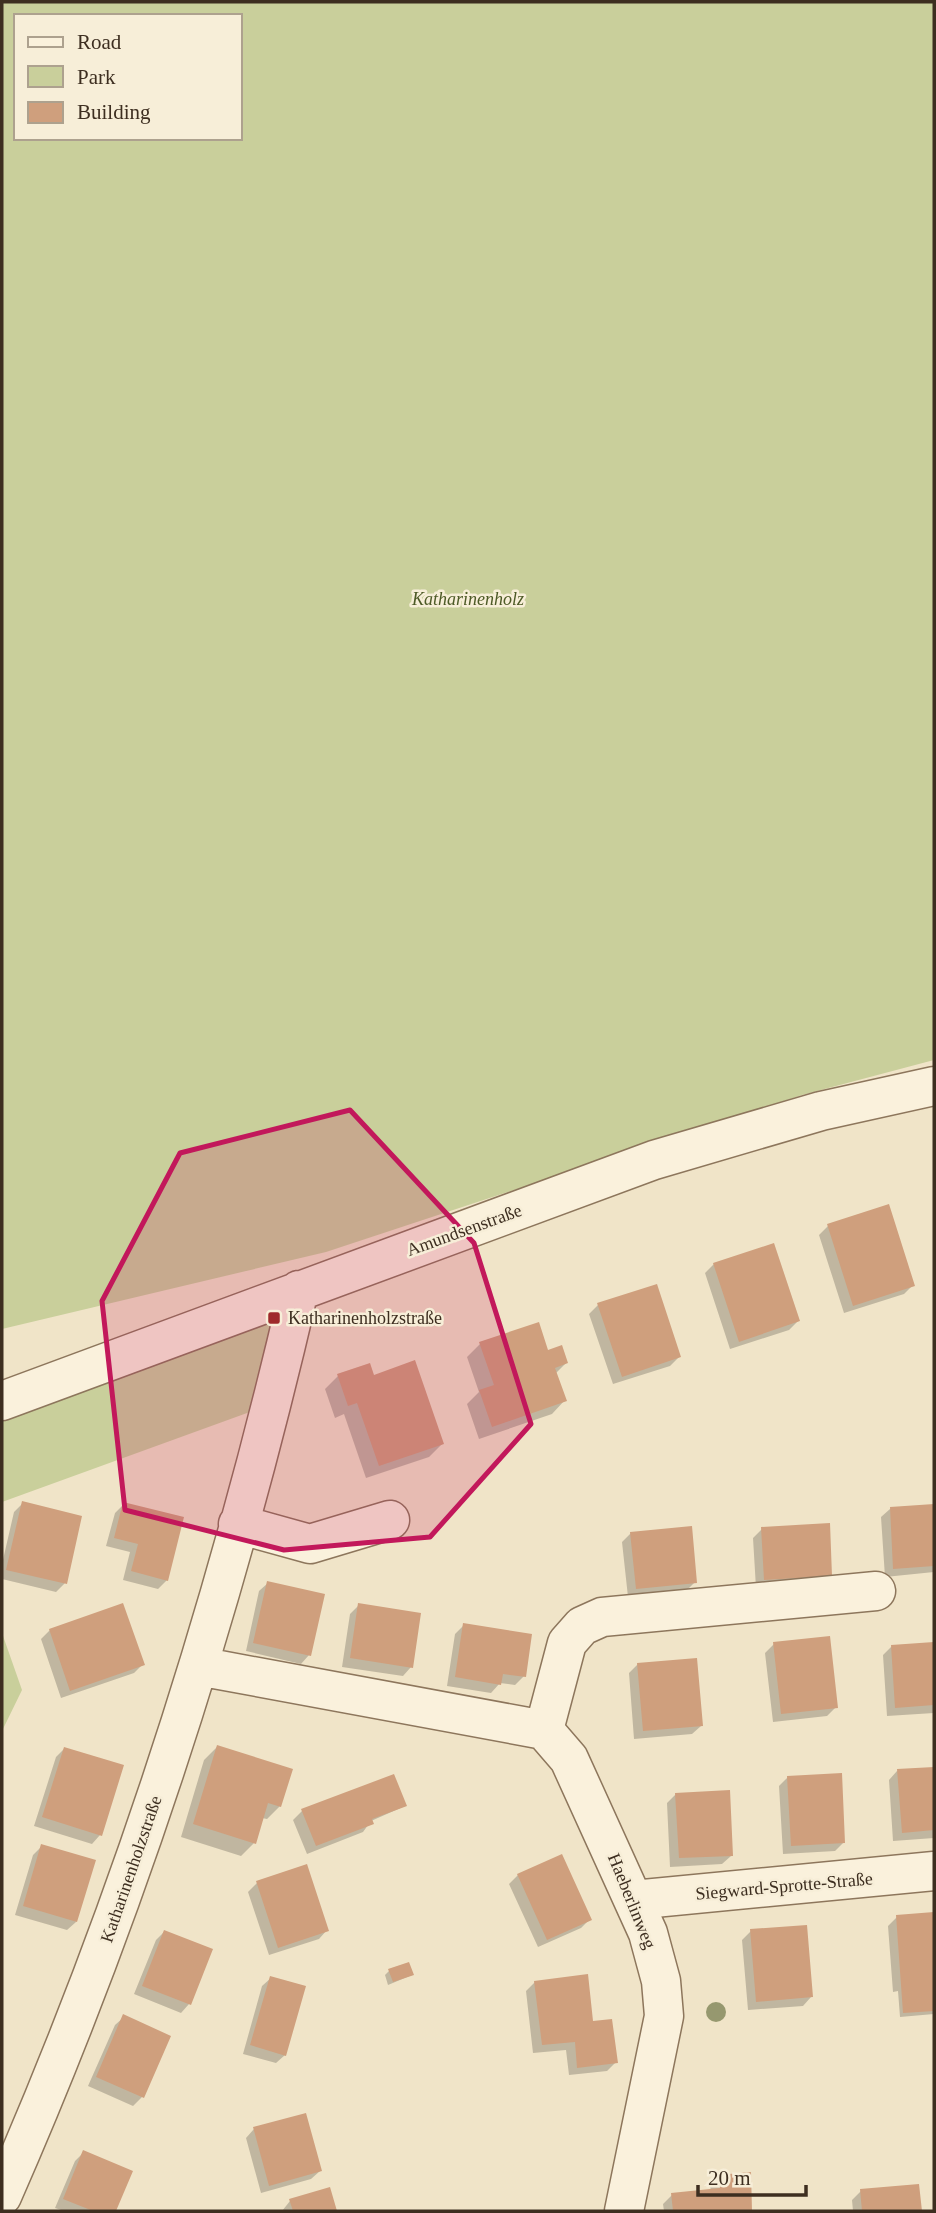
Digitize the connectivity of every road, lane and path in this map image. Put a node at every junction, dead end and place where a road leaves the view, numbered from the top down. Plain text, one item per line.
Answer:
1 (934, 1086) edge
2 (299, 1290) junction
3 (2, 1401) edge
4 (390, 1520) dead end
5 (239, 1524) junction
6 (876, 1591) dead end
7 (198, 1665) junction
8 (544, 1730) junction
9 (934, 1871) edge
10 (633, 1900) junction
11 (2, 2196) edge
12 (624, 2211) edge

1 - 2 street, Amundsenstraße
2 - 3 street, Amundsenstraße
2 - 5 street, Katharinenholzstraße
4 - 5 street
5 - 7 street, Katharinenholzstraße
6 - 8 street
7 - 8 street
7 - 11 street, Katharinenholzstraße
8 - 10 street, Haeberlinweg
9 - 10 street, Siegward-Sprotte-Straße
10 - 12 street, Haeberlinweg

